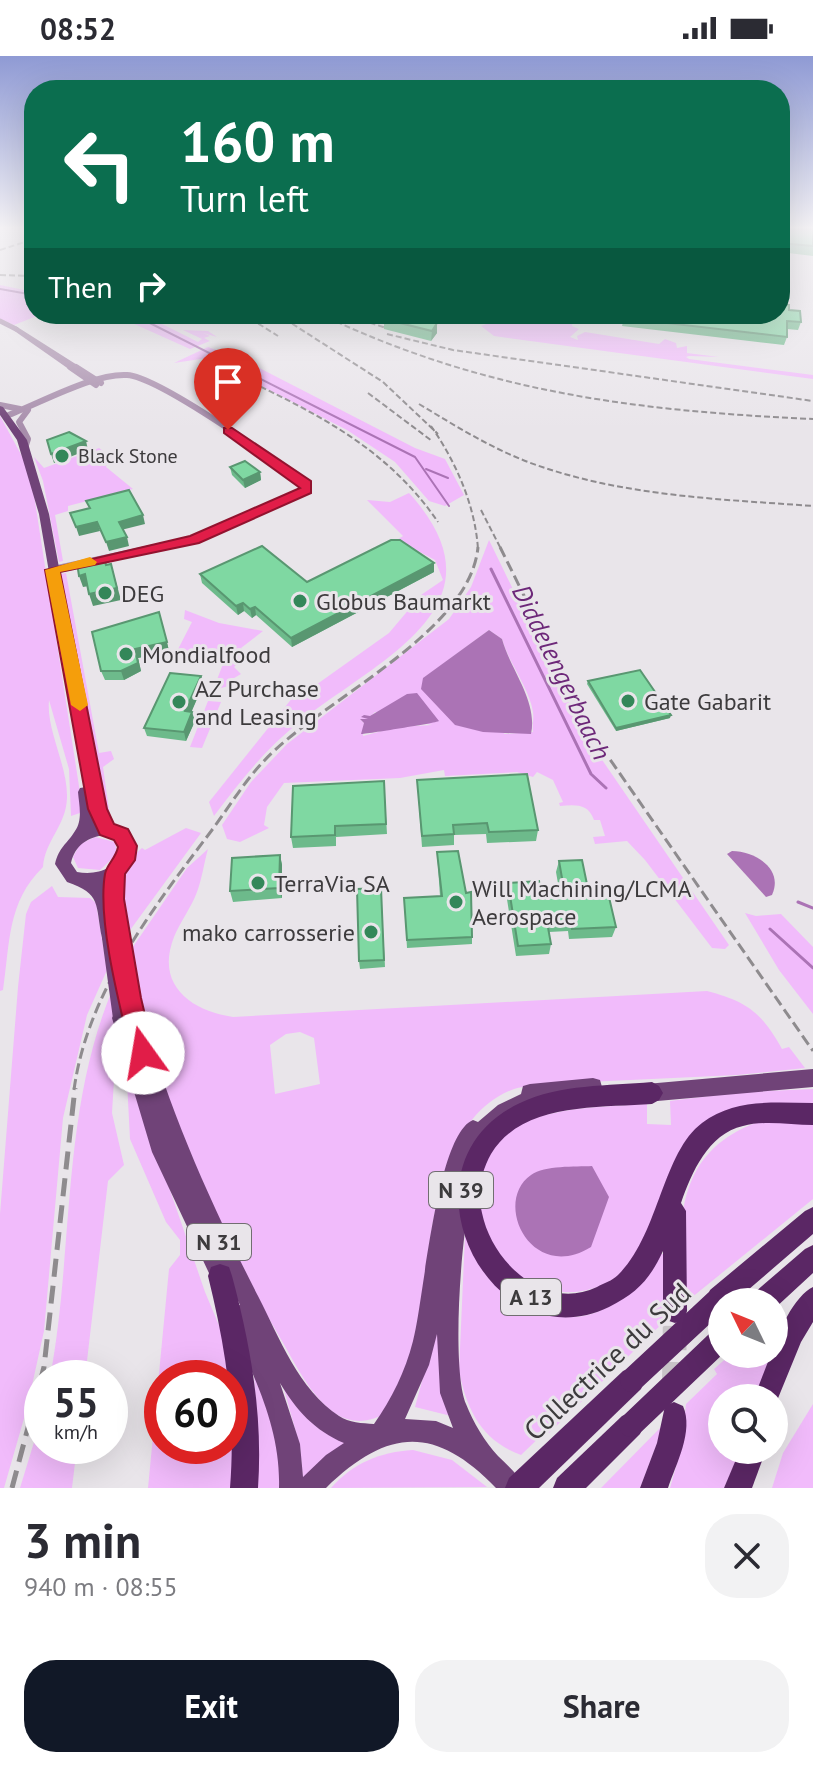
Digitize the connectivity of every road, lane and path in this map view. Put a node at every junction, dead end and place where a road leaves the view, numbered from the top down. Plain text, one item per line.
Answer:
1 (0, 321) edge
2 (97, 384) junction
3 (28, 410) junction
4 (4, 412) edge
5 (25, 448) junction
6 (53, 570) junction
7 (68, 653) junction
8 (107, 829) junction
9 (81, 835) junction
10 (115, 872) junction
11 (88, 881) junction
12 (813, 1078) edge
13 (691, 1087) junction
14 (652, 1093) junction
15 (788, 1113) junction
16 (813, 1114) edge
17 (813, 1219) edge
18 (813, 1257) edge
19 (220, 1276) junction
20 (779, 1288) edge
21 (813, 1299) edge
22 (675, 1311) tunnel mouth
23 (708, 1352) edge
24 (772, 1384) edge
25 (674, 1415) dead end
26 (377, 1435) junction
27 (488, 1463) junction
28 (747, 1464) edge
29 (244, 1488) edge
30 (291, 1488) edge
31 (309, 1488) edge
32 (516, 1488) edge
33 (567, 1488) edge
34 (654, 1488) edge
35 (738, 1488) edge

1 - 2 street
2 - 3 street
2 - 4 street
2 - 4 street
2 - 6 street
3 - 4 street
3 - 5 street
4 - 5 main road
5 - 6 main road
6 - 7 main road
7 - 8 main road
7 - 9 main road
8 - 9 main road
8 - 10 main road
9 - 11 main road
10 - 11 main road
10 - 26 main road, N 31, bridge
11 - 19 main road, N 31, bridge
12 - 13 main road, N 39
13 - 14 main road, N 39
13 - 26 main road, N 39
14 - 15 highway, A 13
14 - 27 main road, N 39
15 - 16 highway, A 13
15 - 22 highway, A 13
17 - 32 highway, Collectrice du Sud, bridge
18 - 20 highway
19 - 29 highway
19 - 30 main road, N 31
21 - 24 highway
23 - 33 highway, bridge
25 - 34 highway
26 - 27 main road, N 31
26 - 31 main road
27 - 32 main road, N 31
28 - 35 highway

